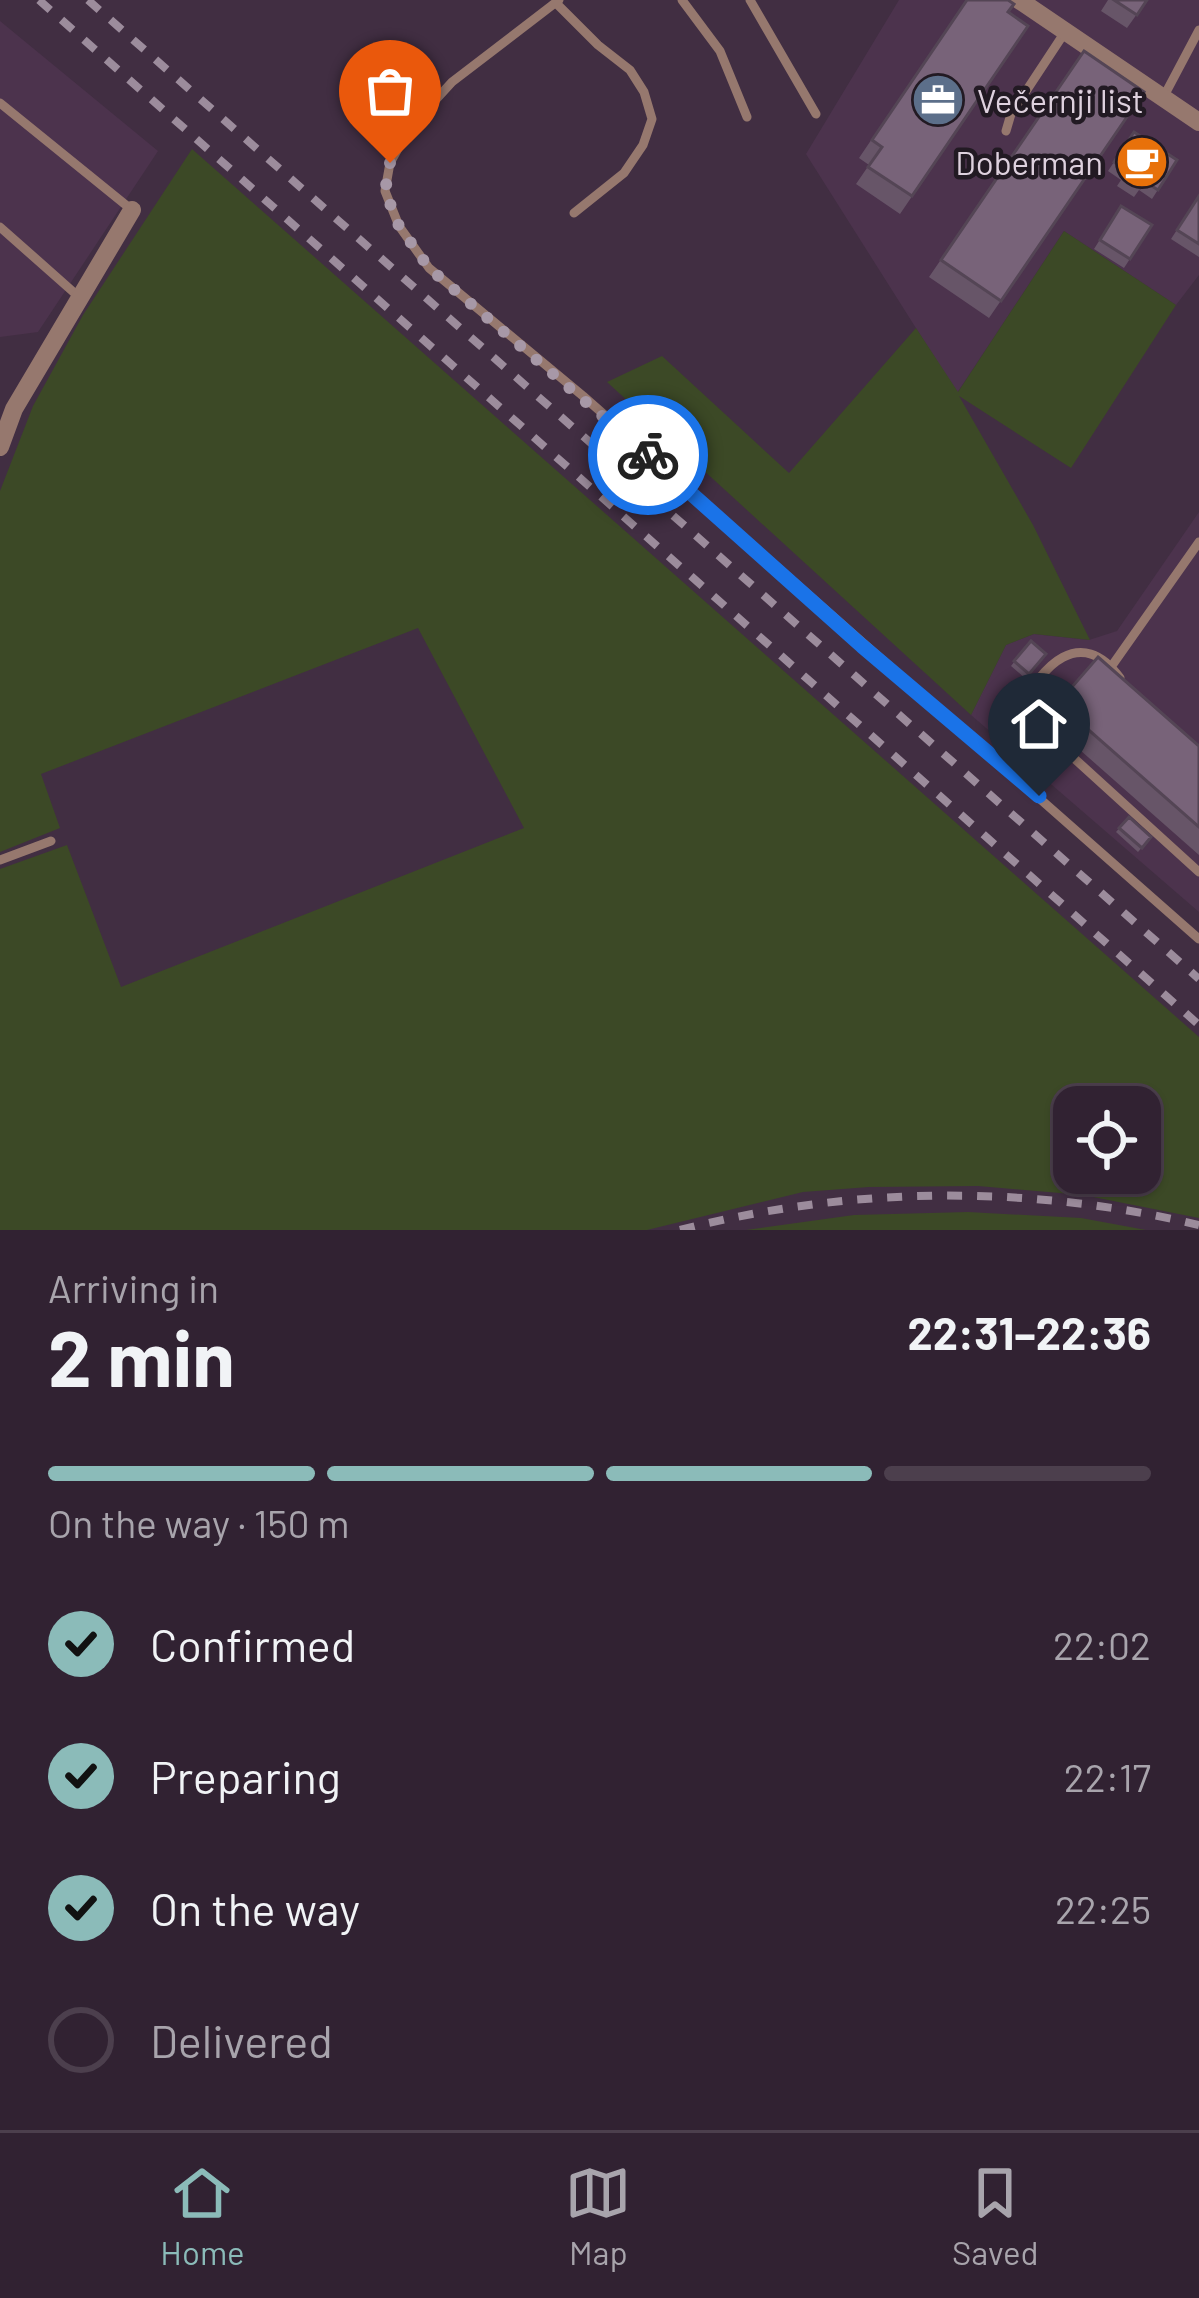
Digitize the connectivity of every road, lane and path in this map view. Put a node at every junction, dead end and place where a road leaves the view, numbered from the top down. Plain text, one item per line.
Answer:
1 (537, 0) edge
2 (682, 0) edge
3 (750, 0) edge
4 (1019, 0) edge
5 (554, 4) edge
6 (1199, 30) edge
7 (1065, 32) junction
8 (1186, 55) junction
9 (1199, 62) edge
10 (1163, 98) junction
11 (0, 103) edge
12 (816, 114) dead end
13 (747, 117) dead end
14 (1199, 122) edge
15 (1006, 130) dead end
16 (132, 210) joint
17 (574, 212) dead end
18 (0, 227) edge
19 (80, 297) junction
20 (0, 446) edge
21 (1199, 542) edge
22 (1112, 667) junction
23 (1122, 681) edge
24 (51, 841) dead end
25 (0, 860) edge
26 (1199, 872) edge
27 (1199, 939) edge

1 - 5 lane
2 - 13 lane
3 - 12 lane
4 - 7 street
5 - 17 lane
5 - 27 lane
6 - 8 lane
7 - 10 street
7 - 15 lane
8 - 9 lane
8 - 10 lane
10 - 14 street
11 - 16 lane
16 - 19 street
18 - 19 lane
19 - 20 street
21 - 22 lane
22 - 23 lane
22 - 26 lane
24 - 25 lane

